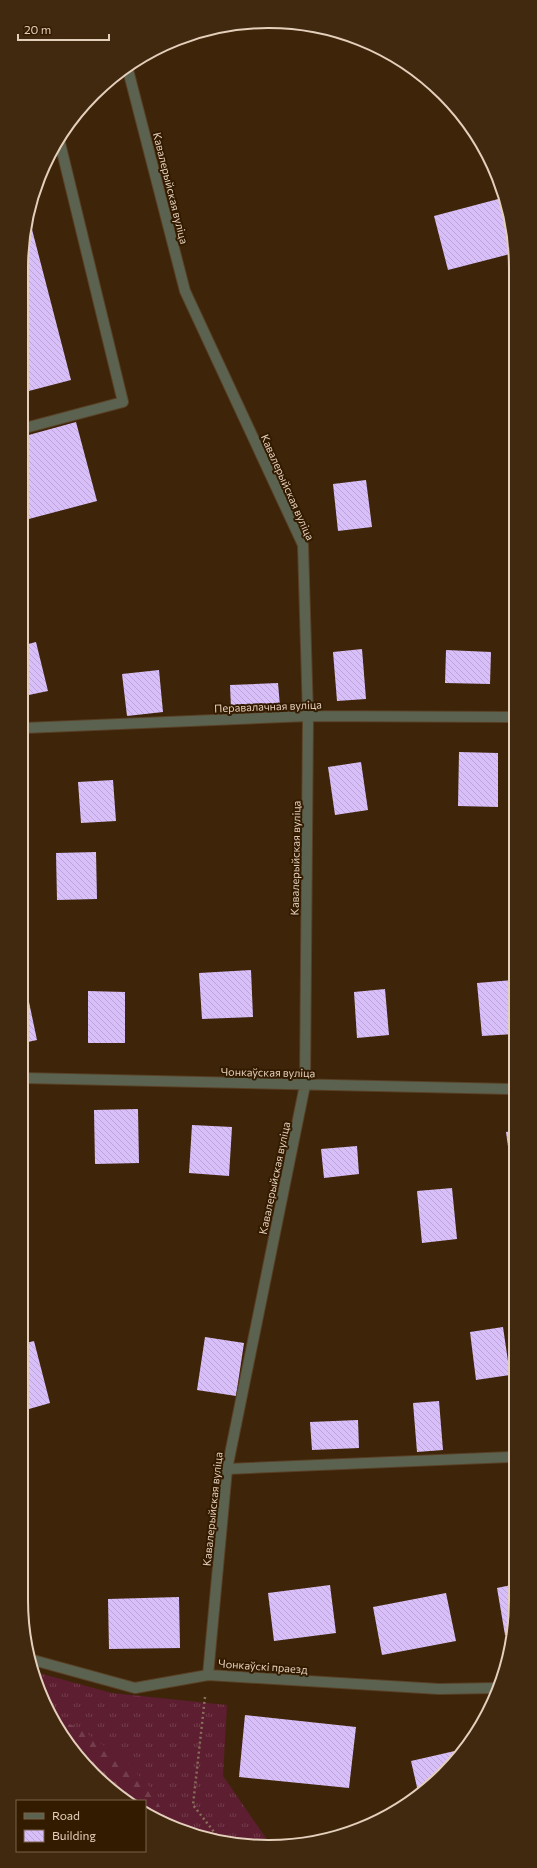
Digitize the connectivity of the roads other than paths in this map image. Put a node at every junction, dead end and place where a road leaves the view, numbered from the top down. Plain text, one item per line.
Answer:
1 (129, 73) edge
2 (61, 147) edge
3 (28, 427) edge
4 (308, 716) junction
5 (509, 717) edge
6 (28, 728) edge
7 (28, 1078) edge
8 (305, 1085) junction
9 (509, 1089) edge
10 (509, 1457) edge
11 (227, 1469) junction
12 (36, 1661) edge
13 (208, 1675) junction
14 (492, 1688) edge

1 - 4 street, Кавалерыйская вуліца
2 - 3 street
4 - 5 street, Перавалачная вуліца
4 - 6 street, Перавалачная вуліца
4 - 8 street, Кавалерыйская вуліца
7 - 8 street, Чонкаўская вуліца
8 - 9 street, Чонкаўская вуліца
8 - 11 street, Кавалерыйская вуліца
10 - 11 street
11 - 13 street, Кавалерыйская вуліца
12 - 13 street, Чонкаўскі праезд
13 - 14 street, Чонкаўскі праезд

